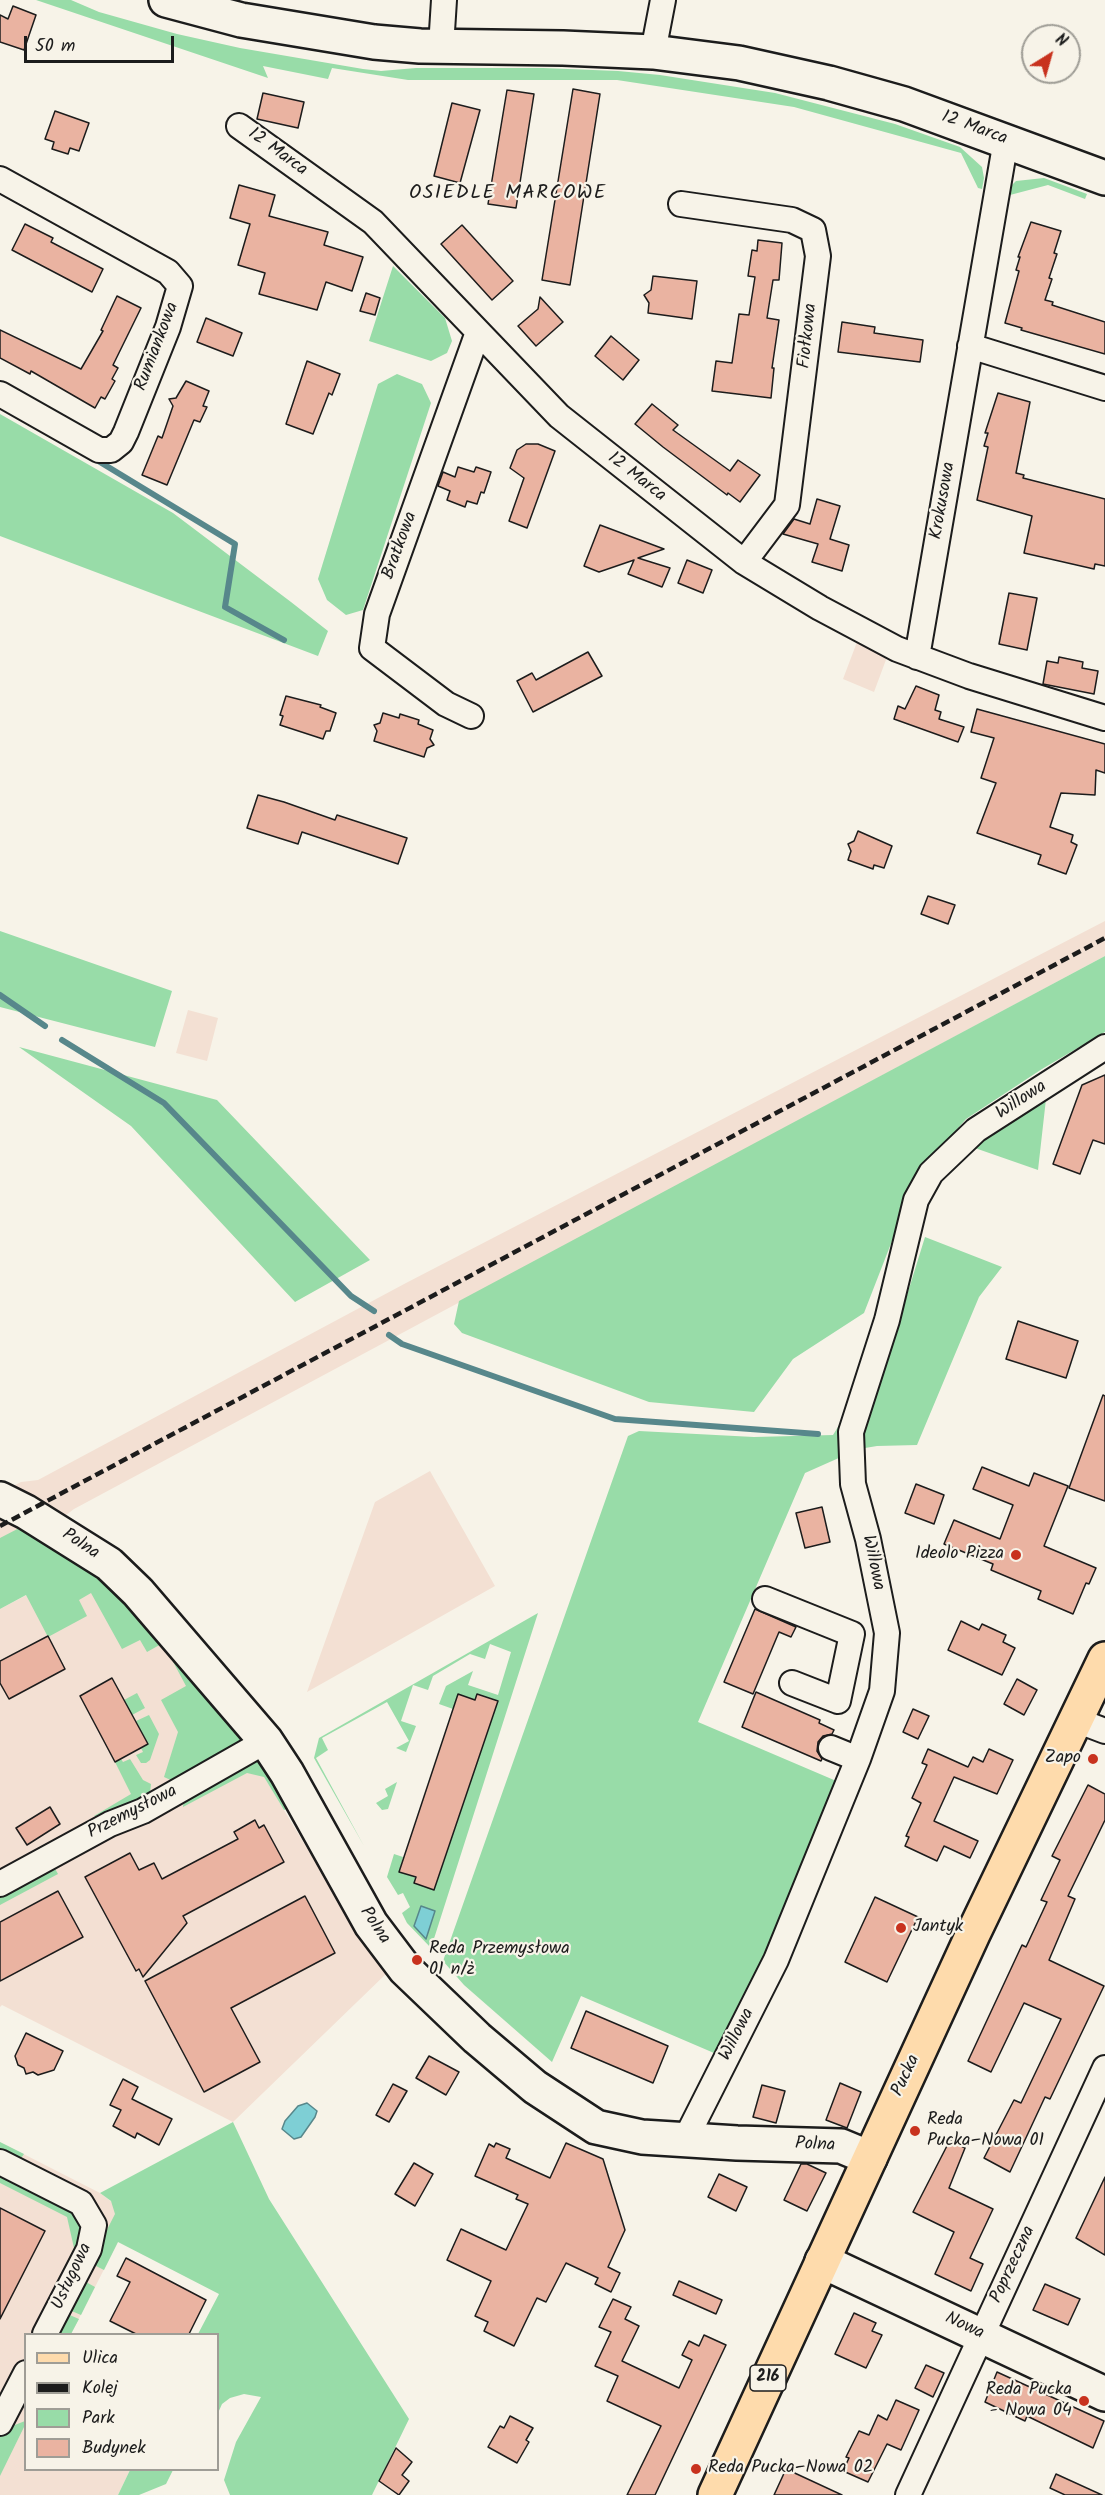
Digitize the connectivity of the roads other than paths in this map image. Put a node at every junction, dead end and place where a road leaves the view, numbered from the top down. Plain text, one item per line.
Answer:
1 (166, 0) edge
2 (444, 0) edge
3 (663, 0) edge
4 (441, 47) junction
5 (653, 52) junction
6 (239, 126) dead end
7 (1006, 141) junction
8 (1105, 178) edge
9 (0, 179) edge
10 (681, 204) dead end
11 (478, 332) junction
12 (970, 346) junction
13 (1105, 388) edge
14 (0, 394) edge
15 (744, 562) junction
16 (917, 657) junction
17 (471, 716) dead end
18 (1105, 718) edge
19 (1105, 1047) edge
20 (0, 1499) edge
21 (765, 1599) dead end
22 (1105, 1659) edge
23 (792, 1683) dead end
24 (838, 1701) junction
25 (874, 1716) junction
26 (1090, 1725) edge
27 (266, 1741) junction
28 (831, 1748) dead end
29 (858, 1759) junction
30 (0, 1884) edge
31 (1105, 2068) edge
32 (685, 2140) junction
33 (870, 2158) junction
34 (0, 2162) edge
35 (822, 2261) junction
36 (46, 2333) edge
37 (981, 2335) junction
38 (24, 2377) edge
39 (1105, 2394) edge
40 (0, 2423) edge
41 (715, 2495) edge
42 (908, 2495) edge

1 - 4 street, 12 Marca
2 - 4 street
3 - 5 street
4 - 5 street, 12 Marca
5 - 7 street, 12 Marca
6 - 11 street, 12 Marca
7 - 8 street, 12 Marca
7 - 12 street, Krokusowa
9 - 14 street, Rumiankowa
10 - 15 street, Fiołkowa
11 - 15 street, 12 Marca
11 - 17 street, Bratkowa
12 - 13 street
12 - 16 street, Krokusowa
15 - 16 street, 12 Marca
16 - 18 street, 12 Marca
19 - 25 street, Willowa
20 - 27 street, Polna
21 - 24 street
22 - 26 main road, Pucka / 216
23 - 24 street
24 - 25 street
25 - 29 street, Willowa
26 - 33 main road, Pucka / 216
27 - 30 street, Przemysłowa
27 - 32 street, Polna
28 - 29 street
29 - 32 street, Willowa
31 - 37 street, Poprzeczna
32 - 33 street, Polna
33 - 35 main road, Pucka / 216
34 - 36 street, Usługowa
35 - 37 street, Nowa
35 - 41 main road, Pucka / 216
37 - 39 street, Nowa
37 - 42 street, Poprzeczna
38 - 40 street

